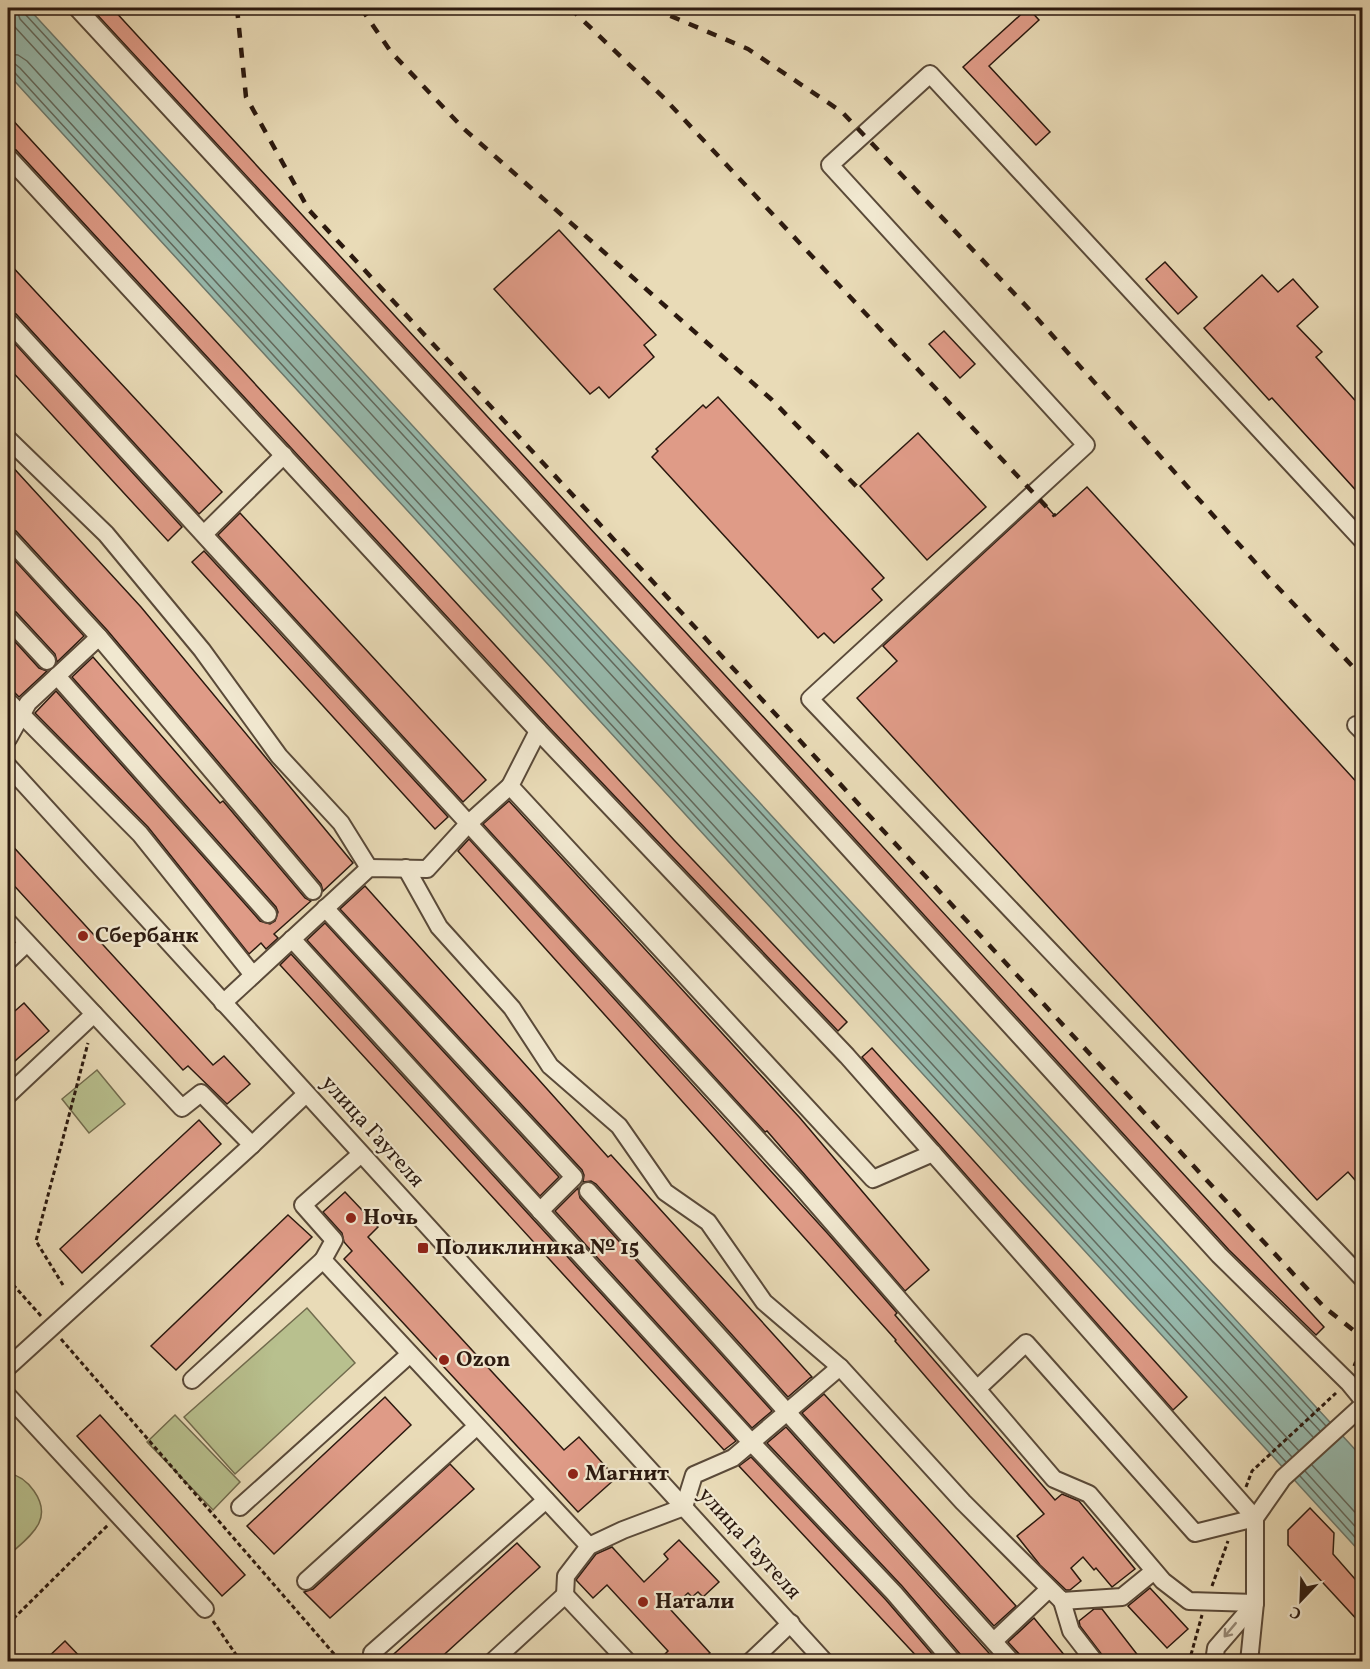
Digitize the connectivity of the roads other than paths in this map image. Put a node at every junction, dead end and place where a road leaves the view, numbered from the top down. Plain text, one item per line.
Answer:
1 (77, 8) edge
2 (8, 157) edge
3 (8, 321) edge
4 (8, 439) edge
5 (284, 455) junction
6 (204, 534) junction
7 (8, 538) edge
8 (1362, 540) edge
9 (8, 619) edge
10 (99, 637) junction
11 (47, 661) dead end
12 (57, 676) junction
13 (8, 701) edge
14 (22, 716) junction
15 (538, 731) junction
16 (8, 740) edge
17 (8, 766) edge
18 (510, 786) junction
19 (469, 823) junction
20 (369, 868) junction
21 (406, 868) junction
22 (312, 891) dead end
23 (325, 909) junction
24 (268, 914) dead end
25 (8, 922) edge
26 (292, 939) junction
27 (27, 943) junction
28 (8, 961) edge
29 (253, 975) junction
30 (223, 1002) junction
31 (94, 1014) junction
32 (306, 1094) junction
33 (8, 1095) edge
34 (252, 1145) junction
35 (933, 1153) junction
36 (361, 1154) junction
37 (588, 1191) dead end
38 (540, 1211) junction
39 (323, 1260) junction
40 (1362, 1278) edge
41 (410, 1354) junction
42 (8, 1366) edge
43 (840, 1367) junction
44 (192, 1380) dead end
45 (976, 1389) junction
46 (8, 1396) edge
47 (1362, 1399) edge
48 (1357, 1410) edge
49 (786, 1412) junction
50 (477, 1426) junction
51 (751, 1442) junction
52 (546, 1500) junction
53 (684, 1506) junction
54 (240, 1507) dead end
55 (1254, 1518) junction
56 (588, 1546) junction
57 (1154, 1571) junction
58 (306, 1581) dead end
59 (1049, 1589) junction
60 (565, 1595) junction
61 (1062, 1601) junction
62 (1255, 1603) junction
63 (205, 1609) road end
64 (791, 1623) junction
65 (994, 1641) junction
66 (372, 1653) dead end
67 (492, 1662) edge
68 (628, 1662) edge
69 (750, 1662) edge
70 (825, 1662) edge
71 (953, 1662) edge
72 (1012, 1662) edge
73 (1095, 1662) edge
74 (1214, 1662) edge
75 (1249, 1662) edge

1 - 47 street
2 - 5 street
3 - 6 street
4 - 20 street
5 - 6 street
5 - 15 street
6 - 19 street
7 - 10 street
8 - 40 street
9 - 11 street
10 - 12 street
10 - 22 street
12 - 14 street
12 - 24 street
13 - 14 street
14 - 16 street
14 - 29 street
15 - 18 street
15 - 35 street
17 - 30 street, улица Гаугеля
18 - 19 street
18 - 35 street
19 - 21 street
19 - 45 street
20 - 21 street
20 - 23 street
21 - 43 street
23 - 26 street
23 - 38 street
25 - 27 street
26 - 29 street
26 - 38 street
27 - 28 street
27 - 31 street
29 - 30 street
30 - 32 street, улица Гаугеля
31 - 33 street
31 - 34 street
32 - 34 street
32 - 36 street, улица Гаугеля
34 - 42 street
35 - 55 street
36 - 39 street
36 - 53 street, улица Гаугеля
37 - 49 street
38 - 51 street
39 - 41 street
39 - 44 street
41 - 50 street
41 - 54 street
43 - 49 street
43 - 59 street
45 - 55 street
45 - 57 street
46 - 63 street
48 - 55 street
49 - 51 street
49 - 65 street
50 - 52 street
50 - 58 street
51 - 53 street
51 - 71 street
52 - 56 street
52 - 66 street
53 - 56 street
53 - 64 street, улица Гаугеля
55 - 62 street
56 - 60 street
57 - 61 street
57 - 62 street
59 - 61 street
59 - 65 street
60 - 67 street
60 - 68 street
61 - 73 street
62 -> 74 street
62 - 75 street
64 - 69 street
64 - 70 street, улица Гаугеля
65 - 72 street

